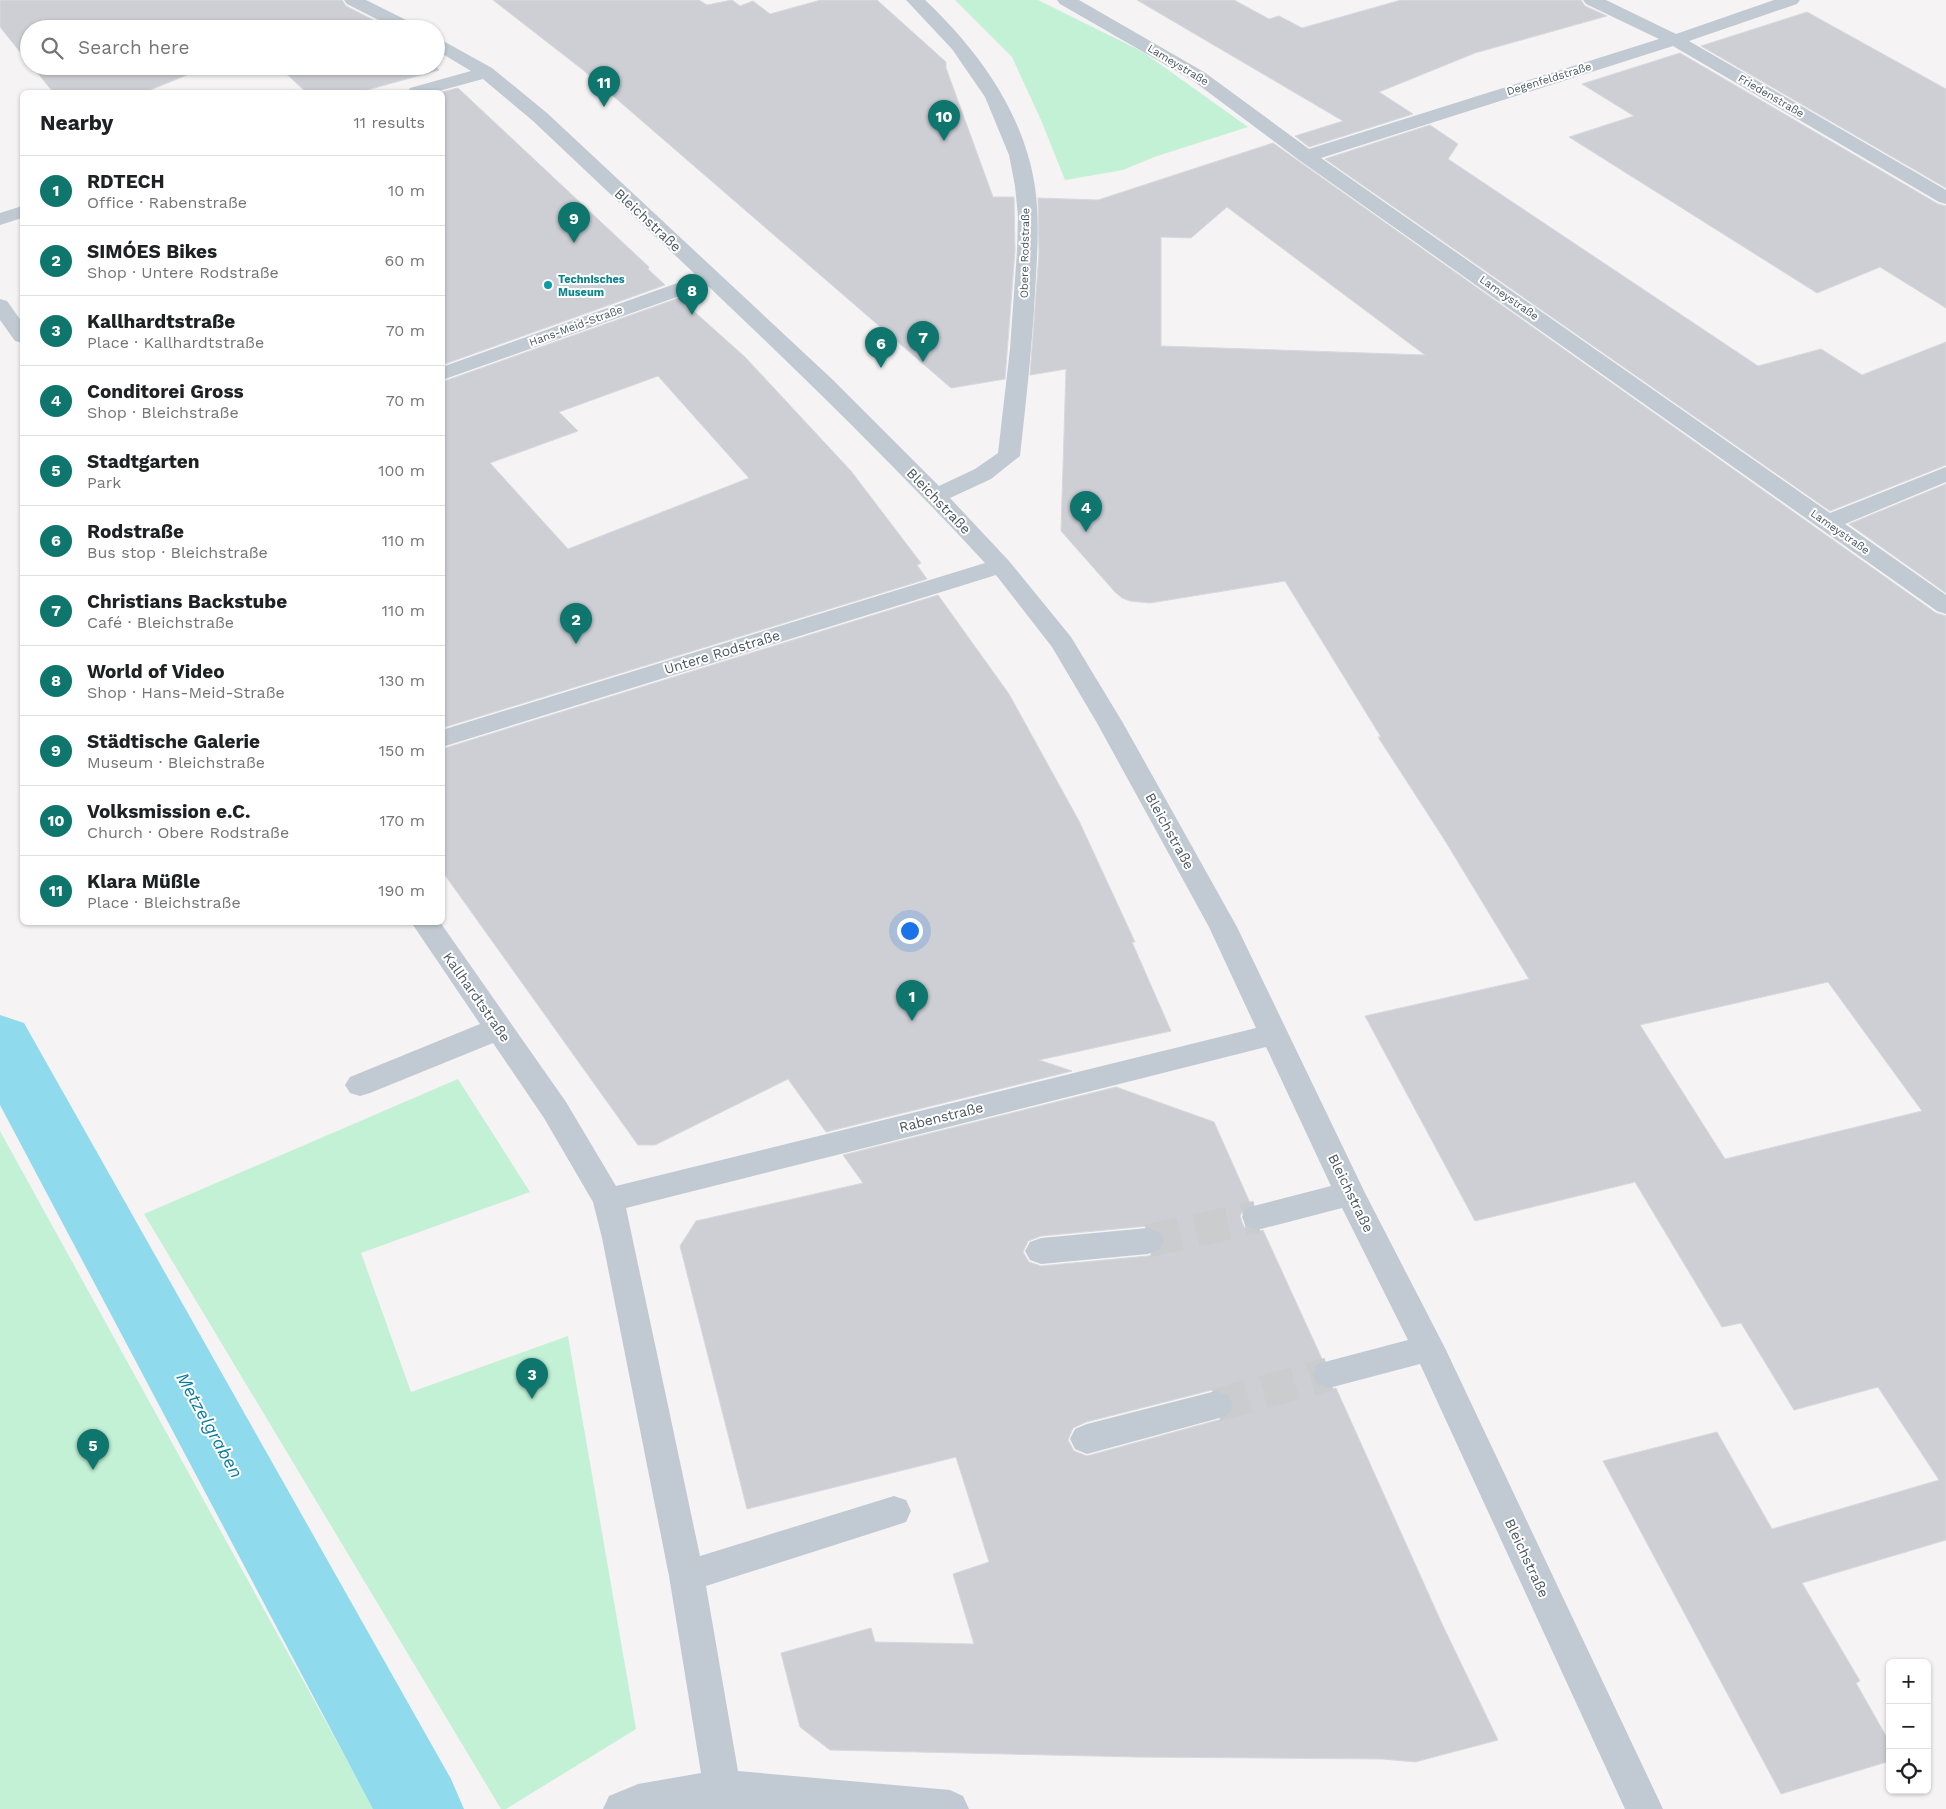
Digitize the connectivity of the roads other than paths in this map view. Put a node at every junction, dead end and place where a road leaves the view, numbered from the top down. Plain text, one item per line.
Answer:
1 (353, 0) edge
2 (915, 0) edge
3 (1066, 0) edge
4 (1592, 0) edge
5 (1791, 0) edge
6 (392, 20) edge
7 (1675, 40) junction
8 (445, 47) edge
9 (486, 72) junction
10 (424, 90) edge
11 (1306, 156) junction
12 (1946, 198) edge
13 (20, 213) edge
14 (0, 219) edge
15 (710, 278) junction
16 (0, 305) edge
17 (20, 334) edge
18 (445, 373) edge
19 (1946, 474) edge
20 (936, 496) junction
21 (1827, 523) junction
22 (1001, 566) junction
23 (1946, 606) edge
24 (445, 738) edge
25 (427, 925) edge
26 (499, 1028) junction
27 (1275, 1034) junction
28 (360, 1085) dead end
29 (1350, 1194) junction
30 (608, 1200) junction
31 (1257, 1217) tunnel mouth
32 (1148, 1241) tunnel mouth
33 (1041, 1251) dead end
34 (1429, 1348) junction
35 (1329, 1374) tunnel mouth
36 (1216, 1405) tunnel mouth
37 (1087, 1439) dead end
38 (894, 1510) dead end
39 (687, 1576) junction
40 (722, 1799) edge
41 (622, 1809) edge
42 (950, 1809) edge
43 (1644, 1809) edge

1 - 6 street
2 - 20 street, Obere Rodstraße
3 - 11 street, Lameystraße
4 - 7 street, Friedenstraße
5 - 7 street, Degenfeldstraße
7 - 11 street, Degenfeldstraße
7 - 12 street, Friedenstraße
8 - 9 street, Bleichstraße
9 - 10 street
9 - 15 street, Bleichstraße
11 - 21 street, Lameystraße
13 - 14 street
15 - 18 street, Hans-Meid-Straße
15 - 20 street, Bleichstraße
16 - 17 street
19 - 21 street
20 - 22 street, Bleichstraße
21 - 23 street, Lameystraße
22 - 24 street, Untere Rodstraße
22 - 27 street, Bleichstraße
25 - 26 street, Kallhardtstraße
26 - 28 street
26 - 30 street, Kallhardtstraße
27 - 29 street, Bleichstraße
27 - 30 street, Rabenstraße
29 - 31 street
29 - 34 street, Bleichstraße
30 - 39 street, Kallhardtstraße
32 - 33 street
34 - 35 street
34 - 43 street, Bleichstraße
36 - 37 street
38 - 39 street
39 - 40 street, Kallhardtstraße
40 - 41 street
40 - 42 street

